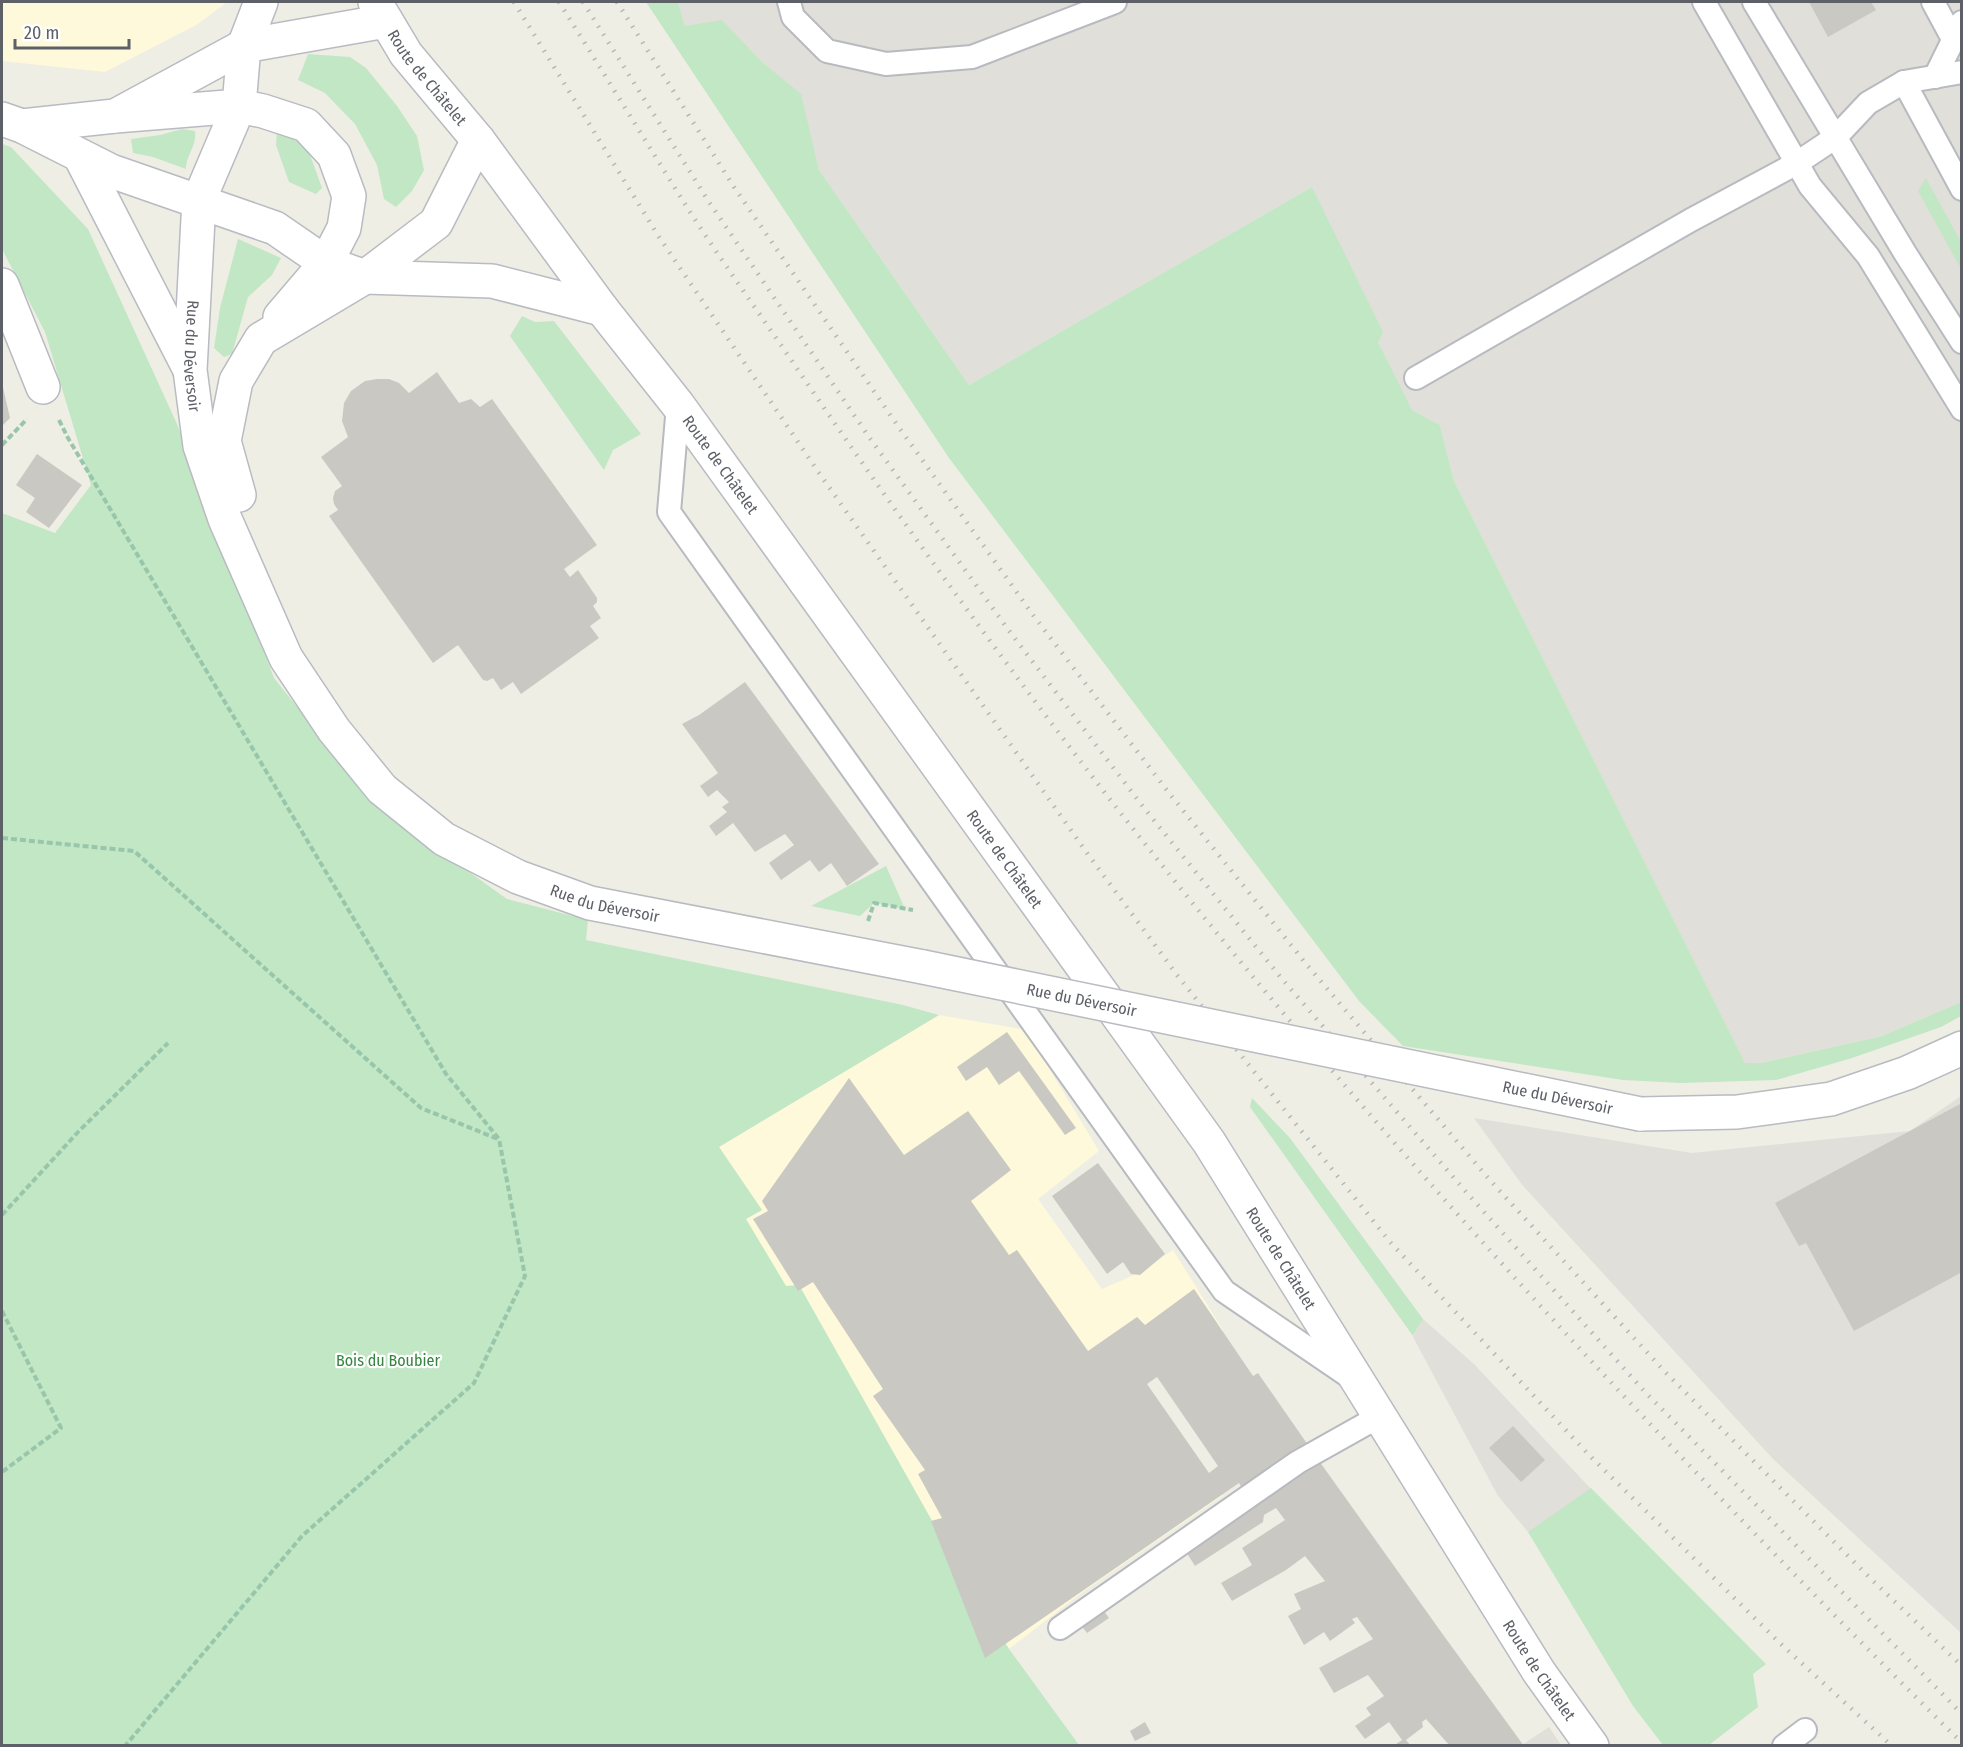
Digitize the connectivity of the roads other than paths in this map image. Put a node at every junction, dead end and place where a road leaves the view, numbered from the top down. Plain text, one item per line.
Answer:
1 (261, 2) edge
2 (789, 2) edge
3 (1114, 2) edge
4 (1704, 2) edge
5 (1754, 2) edge
6 (1933, 2) edge
7 (381, 11) edge
8 (1958, 31) edge
9 (244, 46) junction
10 (1962, 72) edge
11 (1935, 77) junction
12 (1904, 82) junction
13 (238, 106) junction
14 (115, 116) junction
15 (12, 122) edge
16 (1836, 137) junction
17 (478, 140) junction
18 (80, 156) junction
19 (1797, 163) junction
20 (1962, 189) edge
21 (199, 200) junction
22 (326, 263) junction
23 (365, 277) junction
24 (2, 285) edge
25 (602, 309) junction
26 (261, 339) junction
27 (1962, 342) edge
28 (190, 370) junction
29 (1416, 378) dead end
30 (43, 387) dead end
31 (678, 405) junction
32 (1962, 409) edge
33 (286, 658) junction
34 (1962, 1048) edge
35 (1359, 1383) junction
36 (1380, 1416) junction
37 (1060, 1628) dead end
38 (1805, 1730) dead end
39 (1592, 1746) edge
40 (1784, 1746) edge

1 - 9 main road, Rue du Déversoir
2 - 3 lane
4 - 19 lane
5 - 16 lane
6 - 8 lane
7 - 9 main road
7 - 17 main road, Route de Châtelet
8 - 11 lane
9 - 13 main road, Rue du Déversoir
9 - 14 main road
10 - 11 lane
11 - 12 lane
12 - 16 lane
12 - 20 lane
13 - 14 main road
13 - 21 main road, Rue du Déversoir
13 - 22 main road
14 - 15 main road
15 - 18 main road
16 - 19 lane
16 - 27 lane
17 - 23 main road, Rue du Déversoir
17 - 25 main road, Route de Châtelet
18 - 21 main road
18 - 28 main road
19 - 29 lane
19 - 32 lane
21 - 22 main road
21 - 28 main road, Rue du Déversoir
22 - 23 main road
22 - 26 main road
23 - 25 main road
23 - 26 main road, Rue du Déversoir
24 - 30 main road
25 - 31 main road, Route de Châtelet
26 - 33 main road, Rue du Déversoir
28 - 33 main road, Rue du Déversoir
31 - 35 main road, Route de Châtelet
31 - 35 lane
33 - 34 main road, Rue du Déversoir, bridge
35 - 36 main road, Route de Châtelet
36 - 37 lane
36 - 39 main road, Route de Châtelet
38 - 40 lane

